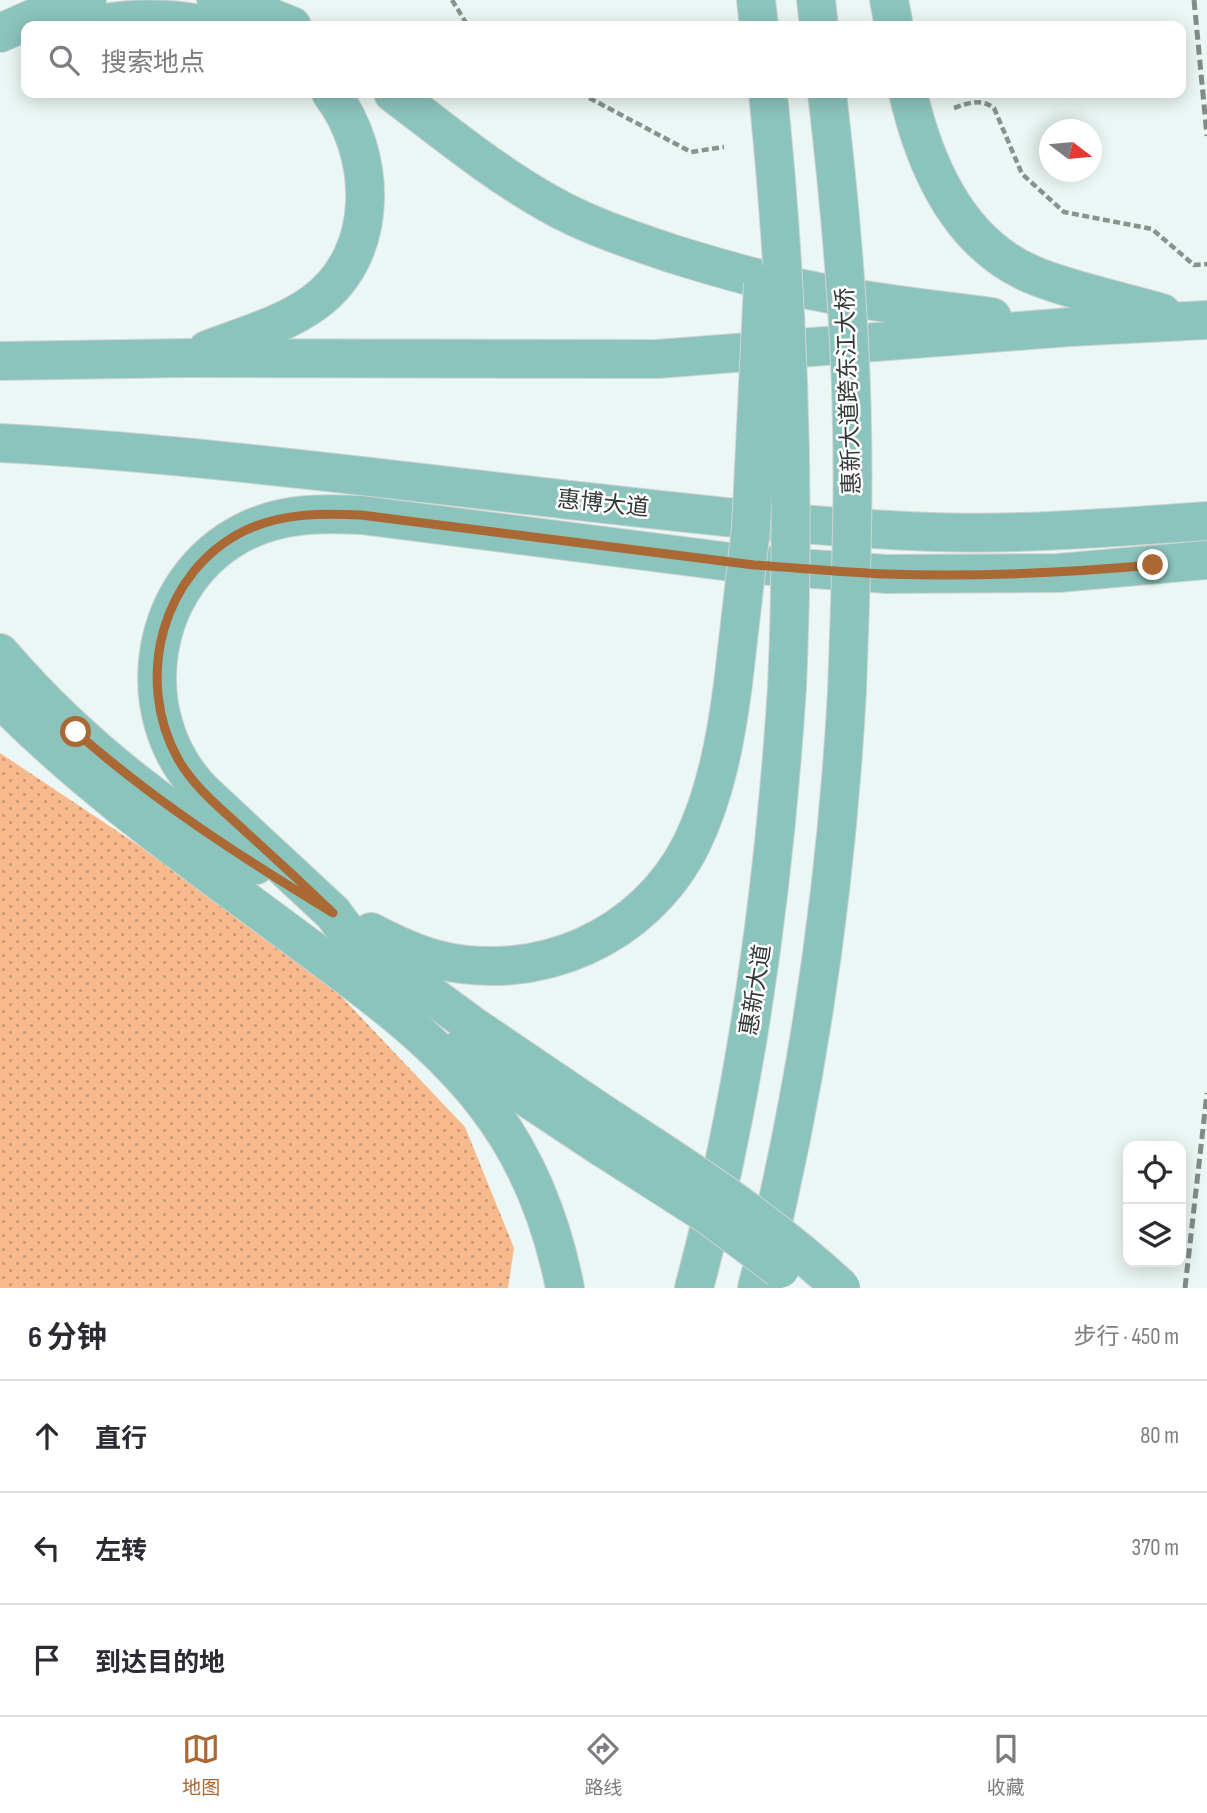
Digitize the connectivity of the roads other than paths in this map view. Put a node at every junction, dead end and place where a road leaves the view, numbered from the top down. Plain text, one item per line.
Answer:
1 (87, 0) edge
2 (216, 0) edge
3 (756, 0) edge
4 (816, 0) edge
5 (889, 0) edge
6 (27, 21) edge
7 (118, 21) edge
8 (178, 21) edge
9 (280, 21) edge
10 (758, 21) edge
11 (818, 21) edge
12 (893, 21) edge
13 (21, 24) edge
14 (0, 33) edge
15 (21, 51) edge
16 (0, 63) edge
17 (334, 98) edge
18 (400, 98) edge
19 (768, 98) edge
20 (768, 98) edge
21 (827, 98) edge
22 (909, 98) edge
23 (1201, 321) edge
24 (1070, 327) junction
25 (187, 358) junction
26 (0, 361) edge
27 (0, 443) edge
28 (1207, 521) edge
29 (1207, 560) edge
30 (0, 653) edge
31 (0, 698) edge
32 (0, 730) edge
33 (134, 817) junction
34 (333, 913) junction
35 (371, 994) junction
36 (603, 1131) junction
37 (565, 1288) edge
38 (694, 1288) edge
39 (757, 1288) edge
40 (802, 1288) edge
41 (841, 1288) edge

1 - 6 main road
2 - 9 main road
3 - 10 main road
4 - 11 main road
5 - 12 main road
7 - 8 main road
13 - 14 main road
15 - 16 main road
17 - 25 main road
18 - 24 main road
19 - 34 main road, bridge
20 - 38 main road, 惠新大道, bridge
21 - 39 main road, 惠新大道跨东江大桥, bridge
22 - 23 main road
23 - 24 main road
24 - 25 main road
25 - 26 main road
27 - 28 main road, 惠博大道
29 - 34 main road
30 - 34 main road
31 - 33 main road
32 - 33 main road
33 - 35 main road
34 - 36 main road
35 - 36 main road
35 - 37 main road
36 - 40 main road, bridge
36 - 41 main road, bridge

